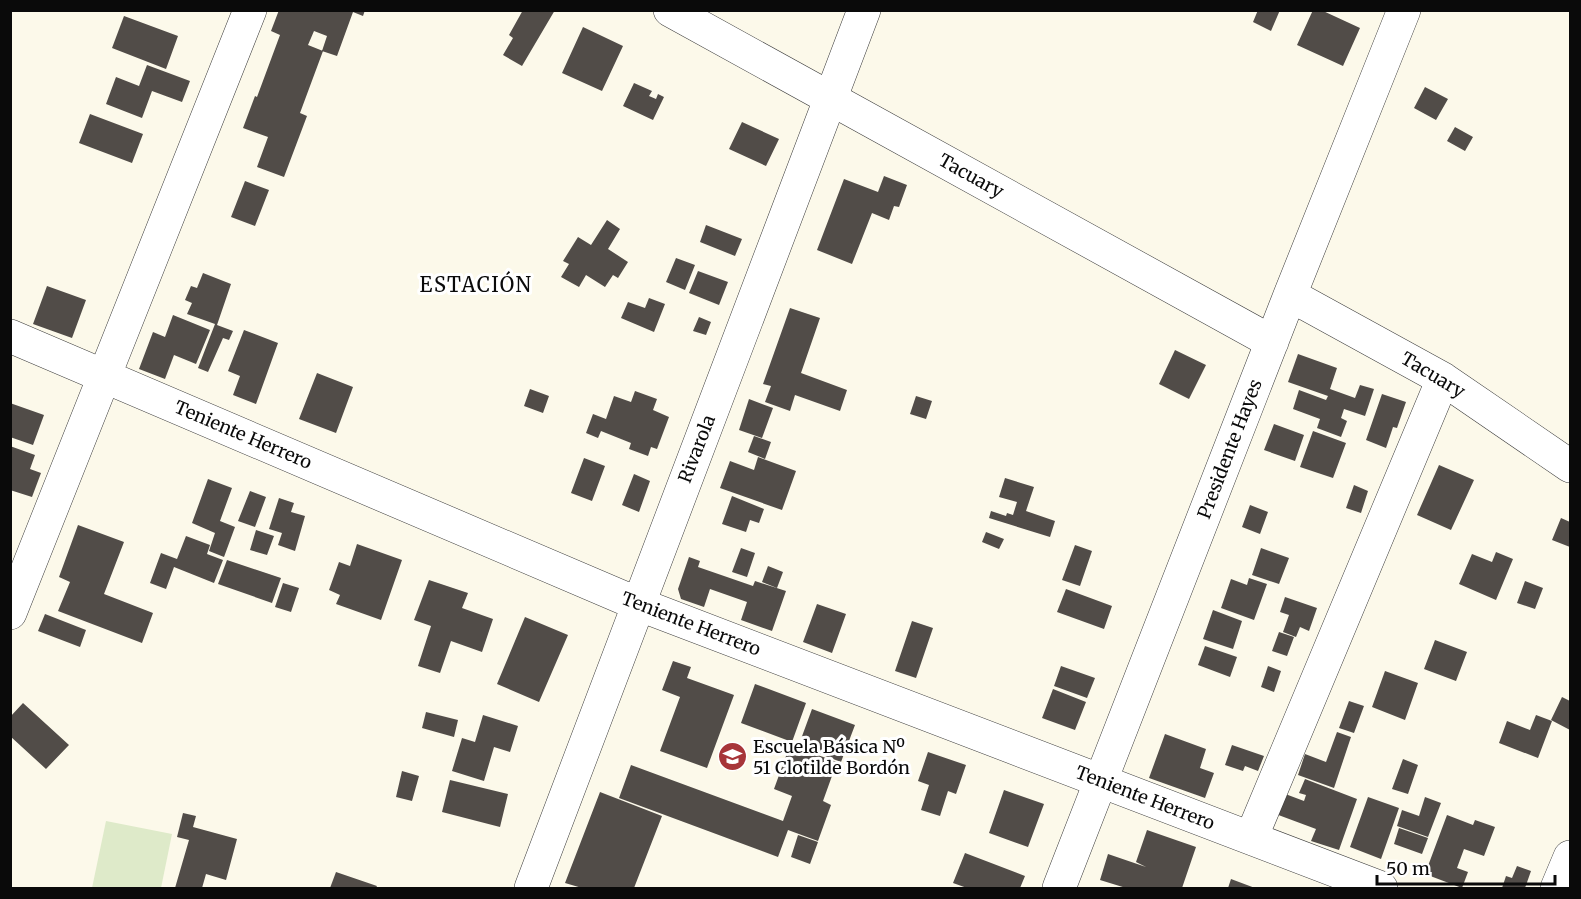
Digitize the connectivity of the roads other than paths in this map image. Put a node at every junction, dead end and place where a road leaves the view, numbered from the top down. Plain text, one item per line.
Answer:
1 (250, 10) edge
2 (670, 10) edge
3 (864, 10) edge
4 (1404, 10) edge
5 (831, 99) junction
6 (1290, 295) junction
7 (10, 336) edge
8 (1272, 342) junction
9 (104, 376) junction
10 (1443, 379) junction
11 (1570, 466) edge
12 (638, 604) junction
13 (10, 613) edge
14 (1101, 782) junction
15 (1251, 838) junction
16 (1570, 857) edge
17 (531, 888) edge
18 (1059, 888) edge
19 (1381, 888) edge
20 (1557, 888) edge

1 - 9 street
2 - 5 street, Tacuary
3 - 5 street, Rivarola
4 - 6 street, Presidente Hayes
5 - 8 street, Tacuary
5 - 12 street, Rivarola
6 - 8 street, Presidente Hayes
6 - 10 street, Tacuary
7 - 9 street, Teniente Herrero
8 - 14 street, Presidente Hayes
9 - 12 street, Teniente Herrero
9 - 13 street
10 - 11 street, Tacuary
10 - 15 street
12 - 14 street, Teniente Herrero
12 - 17 street, Rivarola
14 - 15 street, Teniente Herrero
14 - 18 street, Presidente Hayes
15 - 19 street, Teniente Herrero
16 - 20 street

